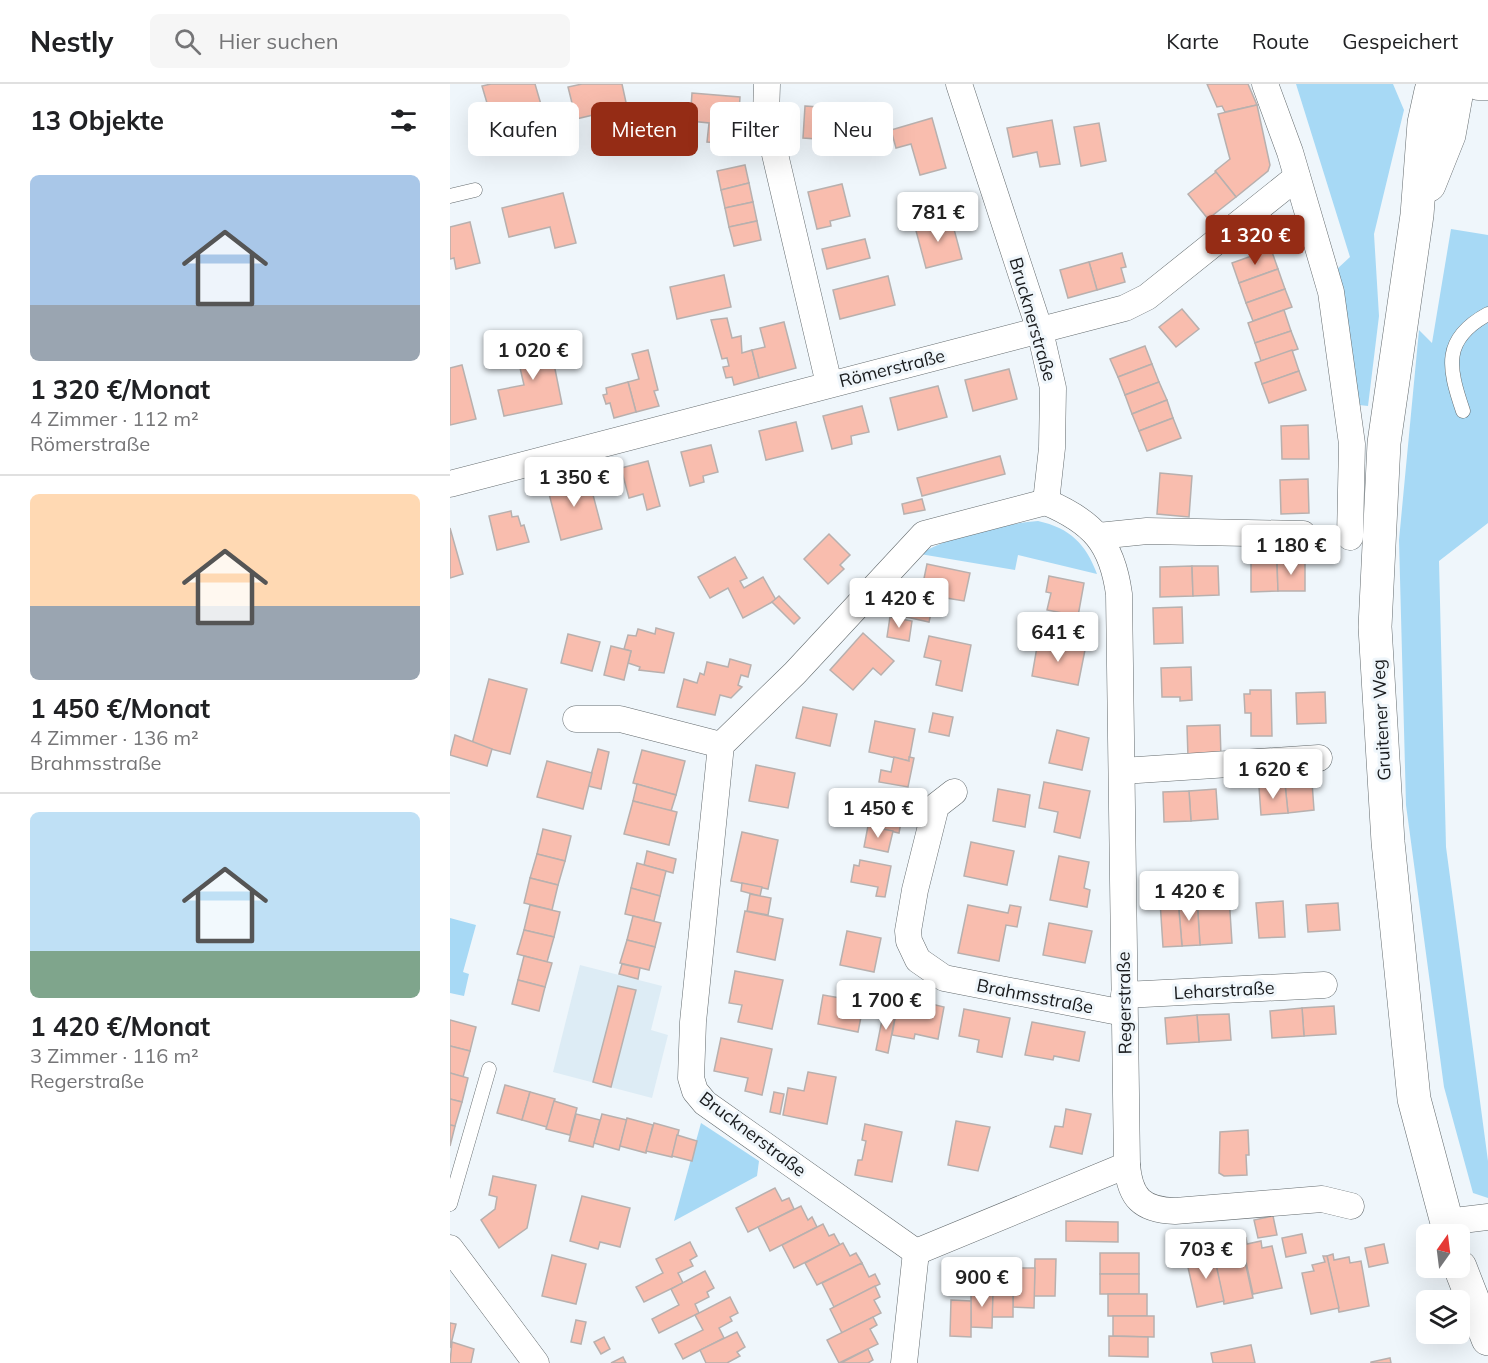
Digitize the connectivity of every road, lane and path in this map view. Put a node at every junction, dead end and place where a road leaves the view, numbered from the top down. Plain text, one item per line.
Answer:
1 (767, 84) edge
2 (959, 84) edge
3 (1265, 84) edge
4 (1459, 88) edge
5 (1297, 177) junction
6 (475, 190) dead end
7 (450, 196) edge
8 (1488, 314) edge
9 (1040, 331) junction
10 (829, 384) junction
11 (1463, 411) dead end
12 (450, 484) edge
13 (1046, 502) junction
14 (1303, 534) dead end
15 (1098, 536) junction
16 (1350, 537) dead end
17 (576, 719) dead end
18 (721, 746) junction
19 (1319, 758) dead end
20 (1122, 771) junction
21 (954, 792) dead end
22 (1324, 985) dead end
23 (1124, 1004) junction
24 (489, 1069) dead end
25 (1127, 1165) junction
26 (450, 1204) edge
27 (1351, 1206) dead end
28 (1488, 1216) edge
29 (1447, 1224) edge
30 (1461, 1224) edge
31 (450, 1248) edge
32 (916, 1252) junction
33 (1464, 1278) edge
34 (1488, 1339) edge
35 (536, 1363) edge
36 (904, 1363) edge

1 - 10 street
2 - 9 street, Brucknerstraße
3 - 5 street
4 - 29 street, Gruitener Weg
5 - 9 street, Römerstraße
5 - 16 street
6 - 7 lane
8 - 11 lane
9 - 10 street, Römerstraße
9 - 13 street, Brucknerstraße
10 - 12 street, Römerstraße
13 - 15 street, Regerstraße
13 - 18 street
14 - 15 street
15 - 20 street, Regerstraße
17 - 18 street
18 - 32 street, Brucknerstraße
19 - 20 street
20 - 23 street, Regerstraße
21 - 23 street, Brahmsstraße
22 - 23 street, Leharstraße
23 - 25 street, Regerstraße
24 - 26 lane
25 - 27 street, Regerstraße
25 - 32 street
28 - 30 street, Gruitener Weg
31 - 35 street
32 - 36 street
33 - 34 street

